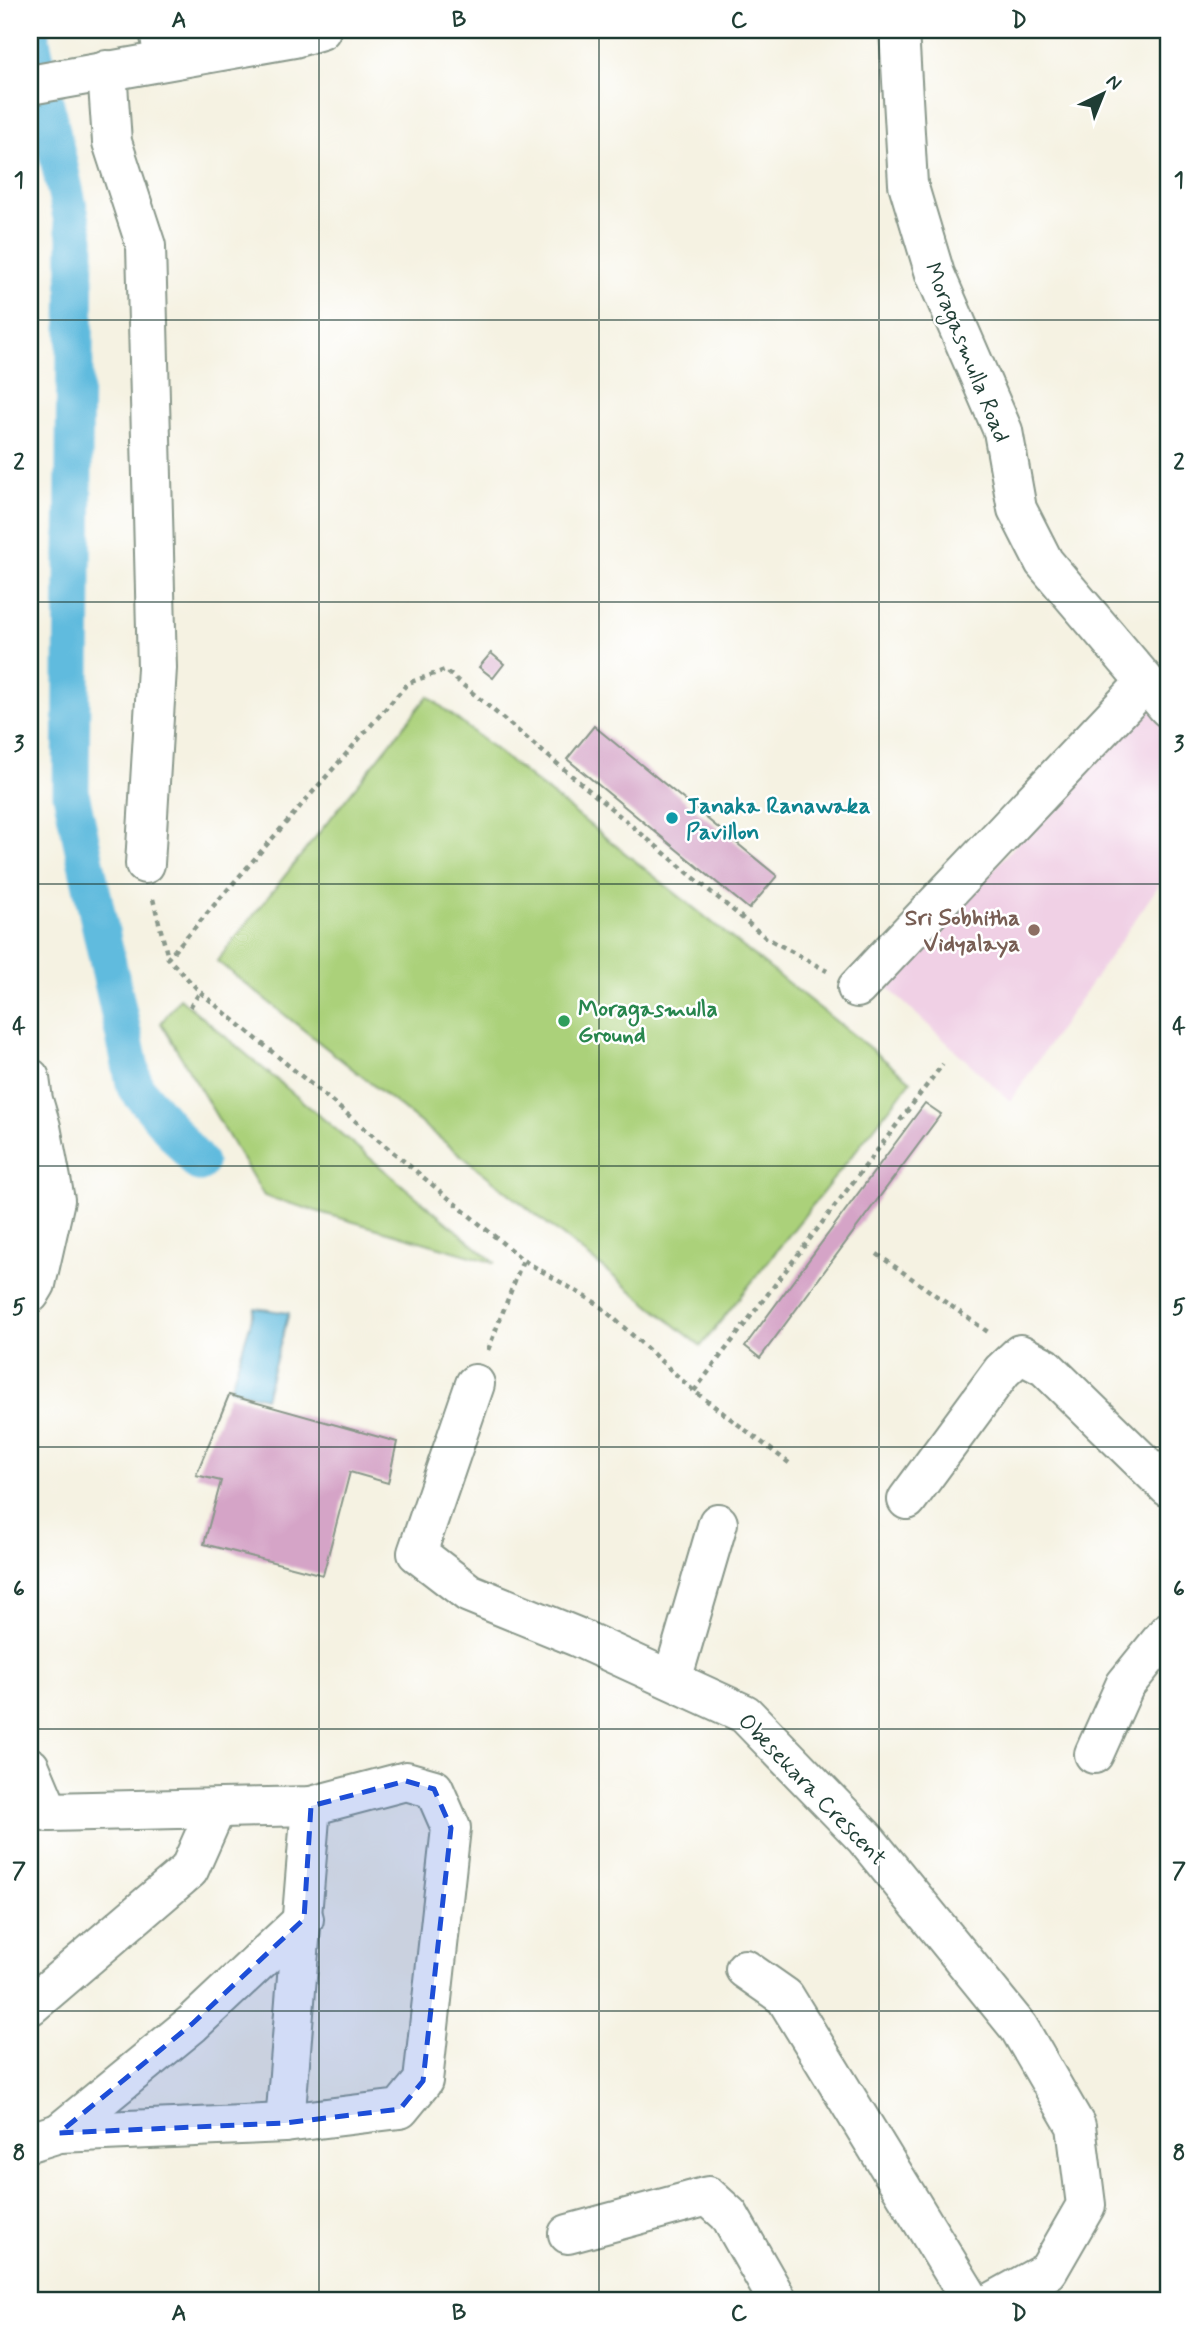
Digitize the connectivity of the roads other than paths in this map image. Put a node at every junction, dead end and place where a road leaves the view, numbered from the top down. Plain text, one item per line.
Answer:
1 (321, 30) edge
2 (899, 30) edge
3 (162, 45) edge
4 (101, 72) junction
5 (30, 85) edge
6 (1157, 695) edge
7 (145, 864) road end
8 (858, 988) road end
9 (31, 1093) edge
10 (30, 1294) edge
11 (475, 1384) road end
12 (1168, 1487) edge
13 (907, 1500) dead end
14 (718, 1523) dead end
15 (1168, 1632) edge
16 (672, 1680) junction
17 (1094, 1754) dead end
18 (30, 1767) edge
19 (311, 1806) junction
20 (216, 1809) junction
21 (39, 1821) edge
22 (304, 1919) junction
23 (745, 1969) dead end
24 (30, 2006) edge
25 (285, 2123) junction
26 (44, 2138) edge
27 (568, 2234) dead end
28 (778, 2301) edge
29 (971, 2301) edge
30 (994, 2301) edge

1 - 3 street
2 - 6 street, Moragasmulla Road
3 - 4 street
4 - 5 street
4 - 7 street
6 - 8 street
9 - 10 street
11 - 16 street, Obesekara Crescent
12 - 13 street
14 - 16 street
15 - 17 street
16 - 30 street, Obesekara Crescent
18 - 21 street
19 - 20 street
19 - 22 street
19 - 25 street
20 - 21 street
20 - 24 street
22 - 25 street
22 - 26 street
23 - 29 street
25 - 26 street
27 - 28 street

